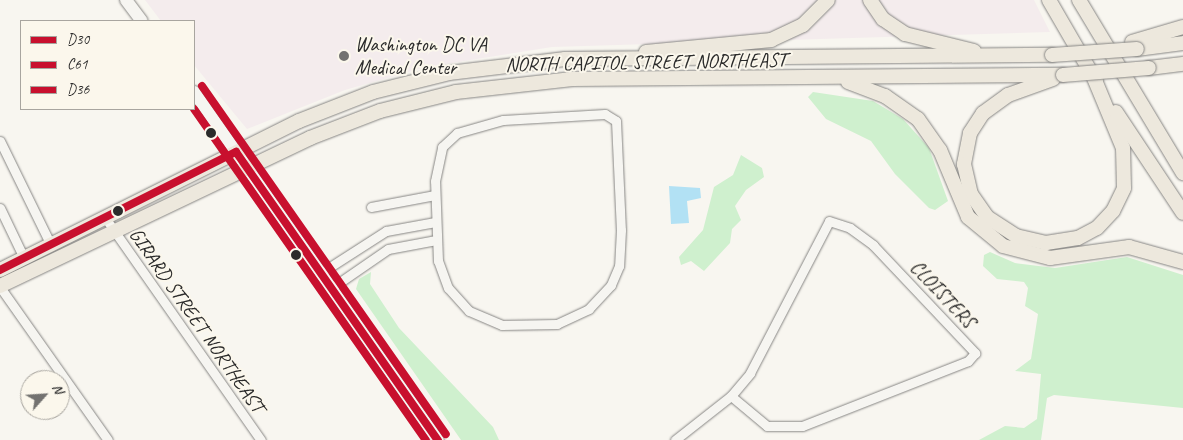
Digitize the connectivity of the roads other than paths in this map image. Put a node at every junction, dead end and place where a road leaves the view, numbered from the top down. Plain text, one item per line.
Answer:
1 (126, 0) edge
2 (828, 0) edge
3 (870, 0) edge
4 (1040, 0) edge
5 (1049, 0) edge
6 (1079, 0) edge
7 (1086, 0) edge
8 (141, 20) edge
9 (1064, 27) junction
10 (1183, 27) edge
11 (1099, 35) junction
12 (1183, 43) edge
13 (1135, 45) junction
14 (1010, 57) junction
15 (606, 58) junction
16 (1183, 64) edge
17 (1063, 75) junction
18 (838, 78) junction
19 (1094, 78) junction
20 (195, 93) edge
21 (1153, 127) junction
22 (0, 141) edge
23 (236, 152) junction
24 (1183, 160) edge
25 (246, 168) junction
26 (1183, 172) edge
27 (435, 195) junction
28 (371, 207) dead end
29 (0, 208) edge
30 (1183, 213) edge
31 (106, 218) junction
32 (435, 222) junction
33 (112, 232) junction
34 (373, 238) junction
35 (436, 240) junction
36 (51, 245) junction
37 (382, 252) junction
38 (24, 258) junction
39 (1183, 262) edge
40 (0, 270) edge
41 (319, 274) junction
42 (0, 286) edge
43 (330, 289) junction
44 (730, 396) junction
45 (108, 440) edge
46 (260, 440) edge
47 (438, 440) edge
48 (676, 440) edge

1 - 8 main road
2 - 15 main road
3 - 14 main road
4 - 9 main road
5 - 9 main road
6 - 11 main road
7 - 11 main road
9 - 19 main road
10 - 13 main road
11 - 21 main road
12 - 13 main road
13 - 14 main road, bridge
14 - 15 main road
15 - 23 main road
16 - 17 main road, NORTH CAPITOL STREET NORTHEAST, bridge
17 - 18 main road, NORTH CAPITOL STREET NORTHEAST
17 - 19 main road
18 - 25 main road, NORTH CAPITOL STREET NORTHEAST
18 - 39 main road
19 - 30 main road
20 - 23 main road
21 - 24 main road
21 - 26 main road
22 - 36 street
23 - 25 main road
23 - 31 main road
25 - 33 main road, NORTH CAPITOL STREET NORTHEAST
25 - 41 main road
27 - 28 street
27 - 32 street
27 - 35 street
29 - 38 street
31 - 33 street, GIRARD STREET NORTHEAST
31 - 36 main road
32 - 34 street
32 - 35 street
33 - 42 main road, NORTH CAPITOL STREET NORTHEAST
33 - 46 street, GIRARD STREET NORTHEAST
34 - 37 street
34 - 41 street
35 - 37 street
36 - 38 main road
37 - 43 street
38 - 40 main road
41 - 43 main road
42 - 45 street
43 - 47 main road
44 - 44 street, CLOISTERS
44 - 48 street, CLOISTERS

